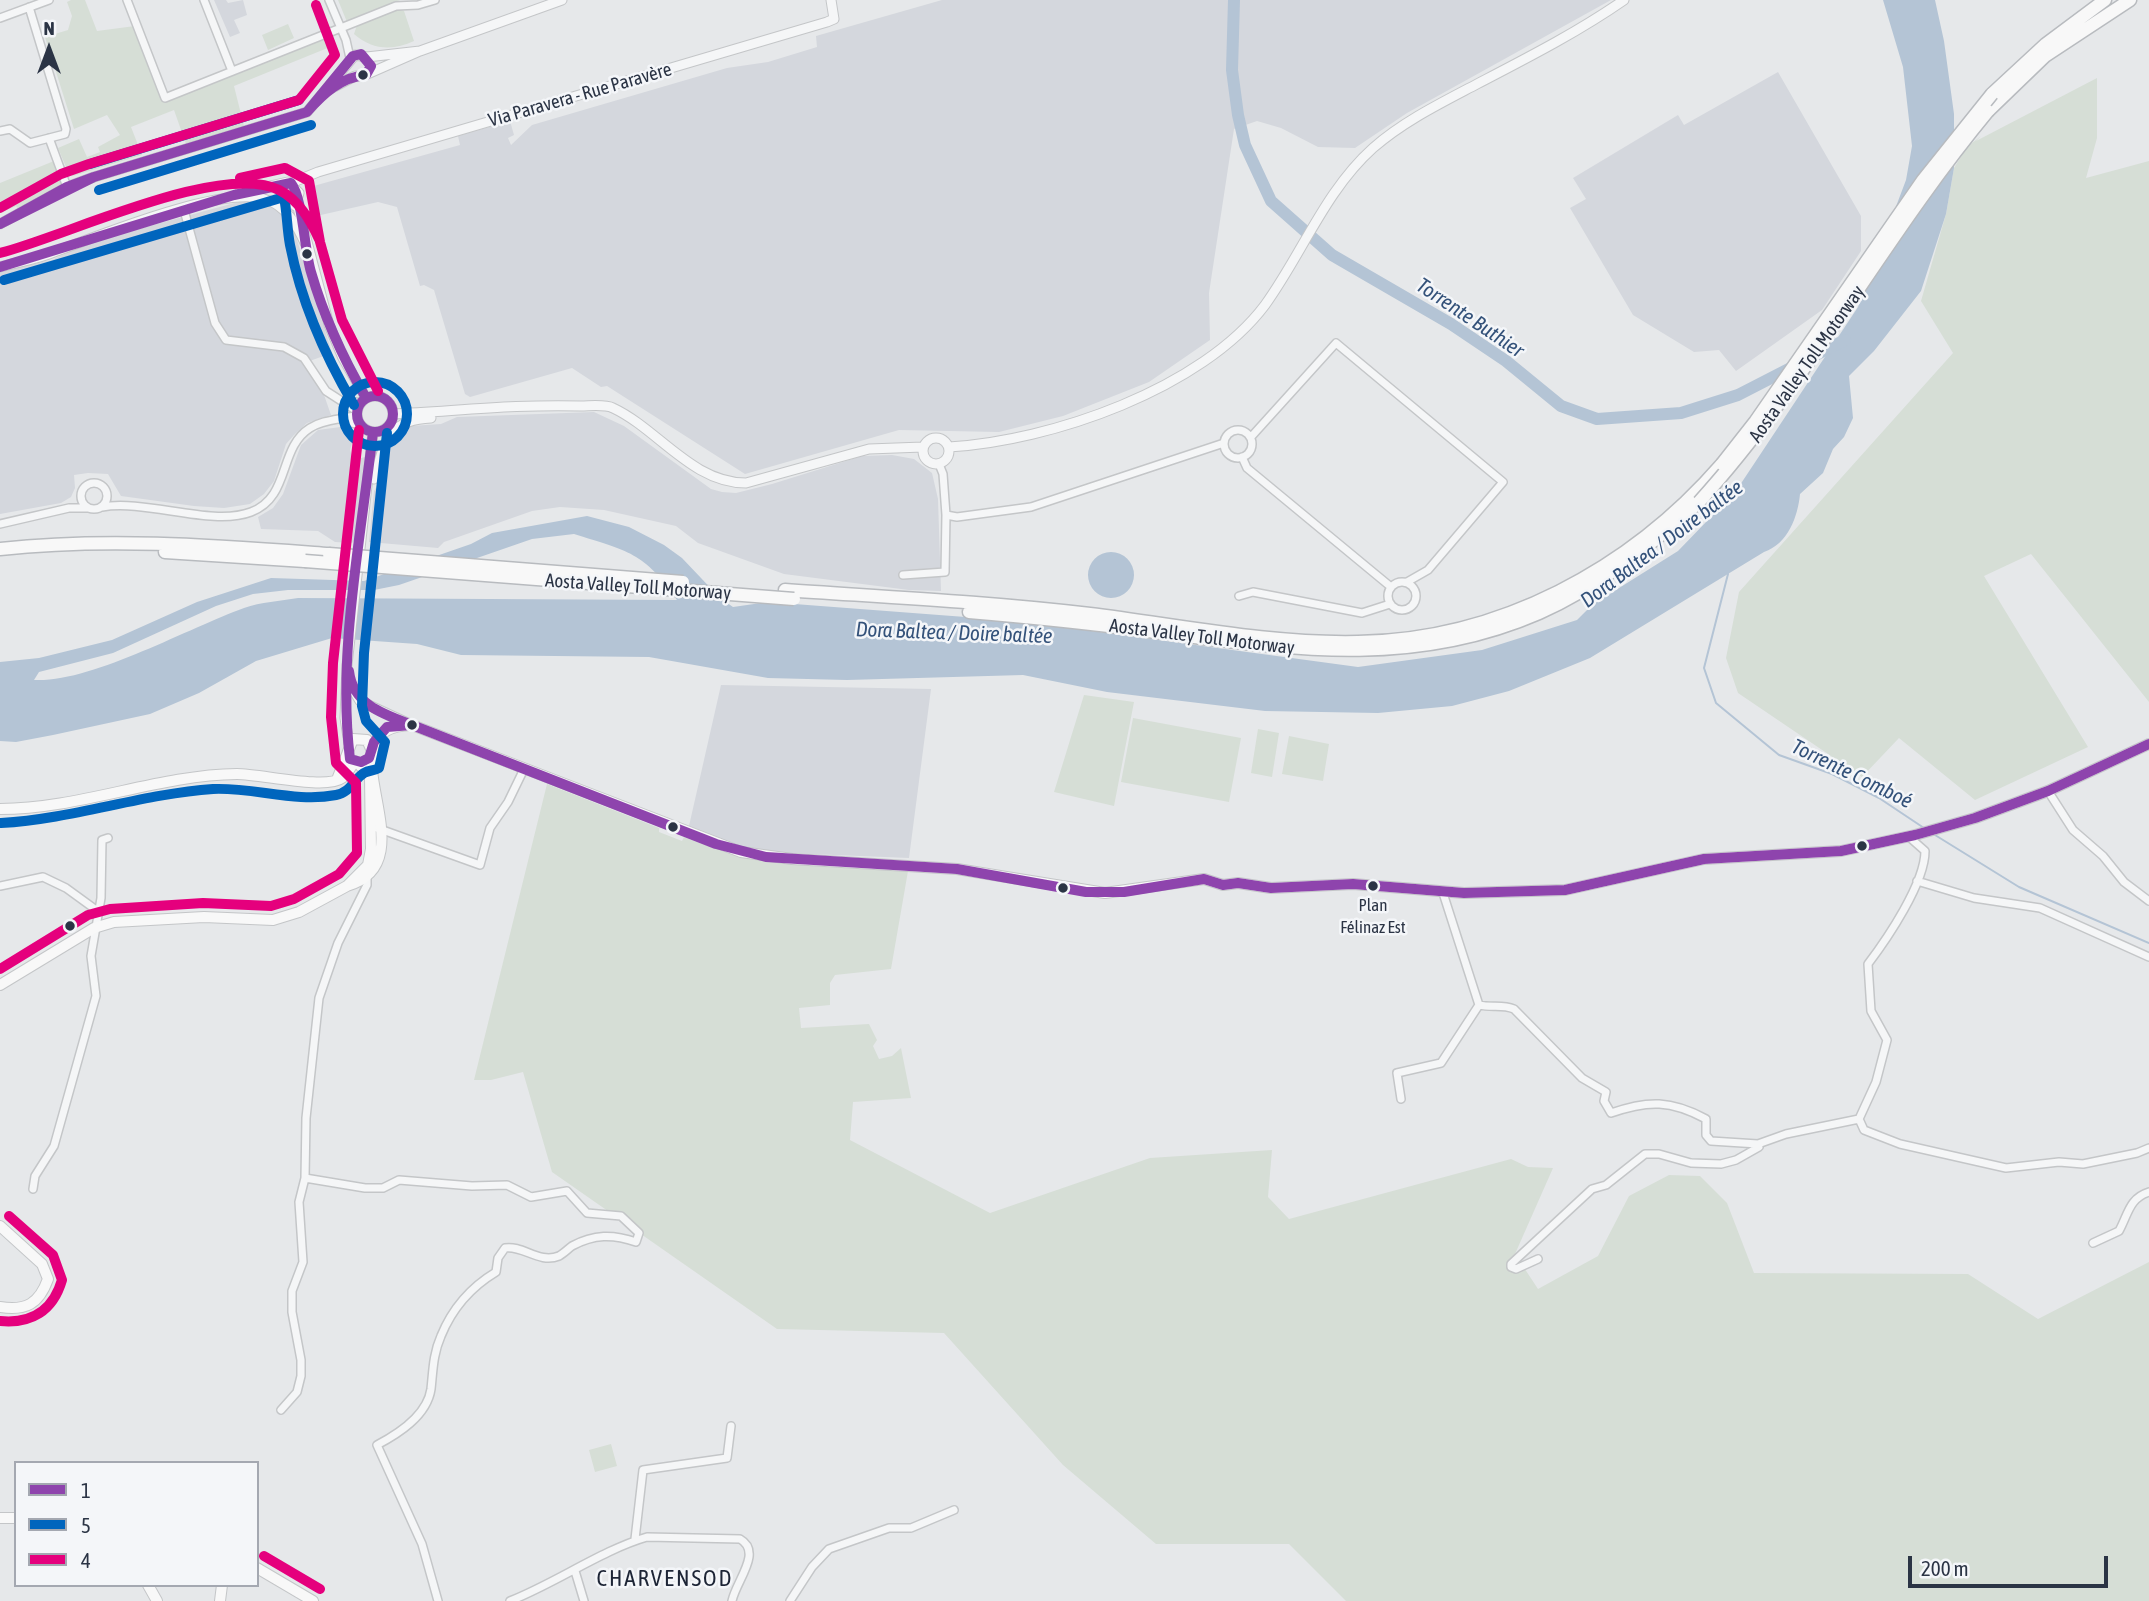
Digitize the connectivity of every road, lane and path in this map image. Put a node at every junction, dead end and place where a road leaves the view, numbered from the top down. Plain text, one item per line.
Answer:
1 (49, 0) edge
2 (127, 0) edge
3 (204, 0) edge
4 (329, 0) edge
5 (435, 0) edge
6 (562, 0) edge
7 (831, 0) edge
8 (1624, 0) edge
9 (2105, 0) edge
10 (2130, 0) edge
11 (404, 3) edge
12 (29, 7) junction
13 (0, 18) edge
14 (341, 27) junction
15 (346, 40) junction
16 (420, 51) junction
17 (364, 55) junction
18 (349, 62) junction
19 (232, 71) junction
20 (369, 72) junction
21 (355, 76) junction
22 (325, 92) junction
23 (0, 131) edge
24 (49, 138) junction
25 (307, 178) junction
26 (277, 184) junction
27 (291, 184) junction
28 (67, 187) junction
29 (298, 198) junction
30 (221, 200) junction
31 (273, 203) junction
32 (184, 210) junction
33 (284, 210) junction
34 (0, 224) edge
35 (306, 245) junction
36 (0, 267) edge
37 (360, 410) junction
38 (450, 411) junction
39 (393, 414) junction
40 (373, 432) junction
41 (1251, 437) junction
42 (1224, 443) junction
43 (923, 447) junction
44 (949, 447) junction
45 (1242, 457) junction
46 (939, 464) junction
47 (107, 494) junction
48 (368, 494) junction
49 (80, 495) junction
50 (136, 506) junction
51 (102, 507) junction
52 (88, 508) junction
53 (56, 511) junction
54 (946, 515) junction
55 (0, 524) edge
56 (0, 549) edge
57 (0, 558) edge
58 (903, 575) dead end
59 (1407, 582) junction
60 (1391, 587) junction
61 (789, 594) junction
62 (1239, 596) dead end
63 (1390, 604) junction
64 (351, 650) junction
65 (349, 683) junction
66 (399, 719) junction
67 (412, 725) junction
68 (362, 738) junction
69 (2149, 744) edge
70 (352, 755) junction
71 (371, 755) junction
72 (524, 769) junction
73 (2048, 791) junction
74 (0, 810) edge
75 (376, 828) junction
76 (1911, 836) junction
77 (108, 838) dead end
78 (367, 878) junction
79 (1917, 881) junction
80 (0, 886) edge
81 (347, 887) junction
82 (1443, 892) junction
83 (2149, 901) edge
84 (99, 912) junction
85 (94, 928) junction
86 (2149, 957) edge
87 (0, 985) edge
88 (1479, 1005) junction
89 (1401, 1099) dead end
90 (1859, 1119) junction
91 (1758, 1144) junction
92 (2149, 1148) edge
93 (305, 1178) junction
94 (33, 1189) dead end
95 (2149, 1192) edge
96 (0, 1226) edge
97 (2093, 1243) dead end
98 (1538, 1259) dead end
99 (0, 1307) edge
100 (281, 1410) dead end
101 (731, 1426) dead end
102 (954, 1510) dead end
103 (635, 1539) junction
104 (259, 1569) edge
105 (575, 1572) junction
106 (308, 1600) edge
107 (438, 1601) edge
108 (510, 1601) edge
109 (584, 1601) edge
110 (732, 1601) edge
111 (790, 1601) edge

1 - 12 street
2 - 19 street
3 - 19 street
4 - 14 street
5 - 11 street
6 - 16 street
7 - 25 street, Via Paravera - Rue Paravère
8 - 44 street
9 - 61 highway, Aosta Valley Toll Motorway, bridge
10 - 61 highway, Aosta Valley Toll Motorway, bridge
11 - 14 street
12 - 13 street
12 - 24 street
14 - 15 street
14 - 19 street
15 - 17 street
15 - 18 street
16 - 17 street
16 - 20 street
17 - 18 street
17 - 20 street
18 - 21 street
18 - 22 street
20 - 21 street
21 - 22 street
22 - 28 street
23 - 24 street
24 - 28 street
25 - 27 street, Via Paravera - Rue Paravère
25 - 29 street
26 - 27 street
26 - 30 street
26 - 31 street
27 - 29 street
28 - 34 street
29 - 33 street
29 - 35 street
30 - 31 street
30 - 32 street
31 - 33 street
32 - 36 street
32 - 37 street
33 - 35 street
35 - 37 street
37 - 39 street
37 - 40 street
37 - 50 street
38 - 39 street
38 - 43 street
38 - 48 street
39 - 40 street
40 - 48 street
41 - 42 street
41 - 45 street
41 - 59 street
42 - 45 street
42 - 54 street
43 - 44 street
43 - 46 street
44 - 46 street
45 - 60 street
46 - 54 street
47 - 49 street
47 - 50 street
47 - 51 street
48 - 64 street, bridge
49 - 52 street
49 - 53 street
50 - 51 street
51 - 52 street
52 - 53 street
53 - 55 street
54 - 58 street
56 - 61 highway, Aosta Valley Toll Motorway, bridge
57 - 61 highway, Aosta Valley Toll Motorway, bridge
59 - 60 street
59 - 63 street
60 - 63 street
62 - 63 street
64 - 65 street
64 - 70 street
65 - 66 street
65 - 68 street
66 - 67 street
66 - 68 main road
67 - 71 main road
67 - 72 main road
68 - 70 main road
68 - 71 main road
69 - 73 main road
70 - 71 main road
70 - 74 main road
70 - 75 main road
71 - 75 main road
72 - 75 street
72 - 82 main road
73 - 76 main road
73 - 83 street
75 - 78 main road
75 - 81 main road
76 - 79 street
76 - 82 main road
77 - 84 street
78 - 81 main road
78 - 93 street
79 - 86 street
79 - 90 street
80 - 84 street
81 - 85 main road
82 - 88 street
84 - 85 street
85 - 87 main road
85 - 94 street
88 - 89 street
88 - 91 street
90 - 91 street
90 - 92 street
91 - 98 street
93 - 100 street
93 - 107 street
95 - 97 street
96 - 99 main road
101 - 103 street
102 - 111 street
103 - 105 street
103 - 110 street
104 - 106 main road
105 - 108 street
105 - 109 street

